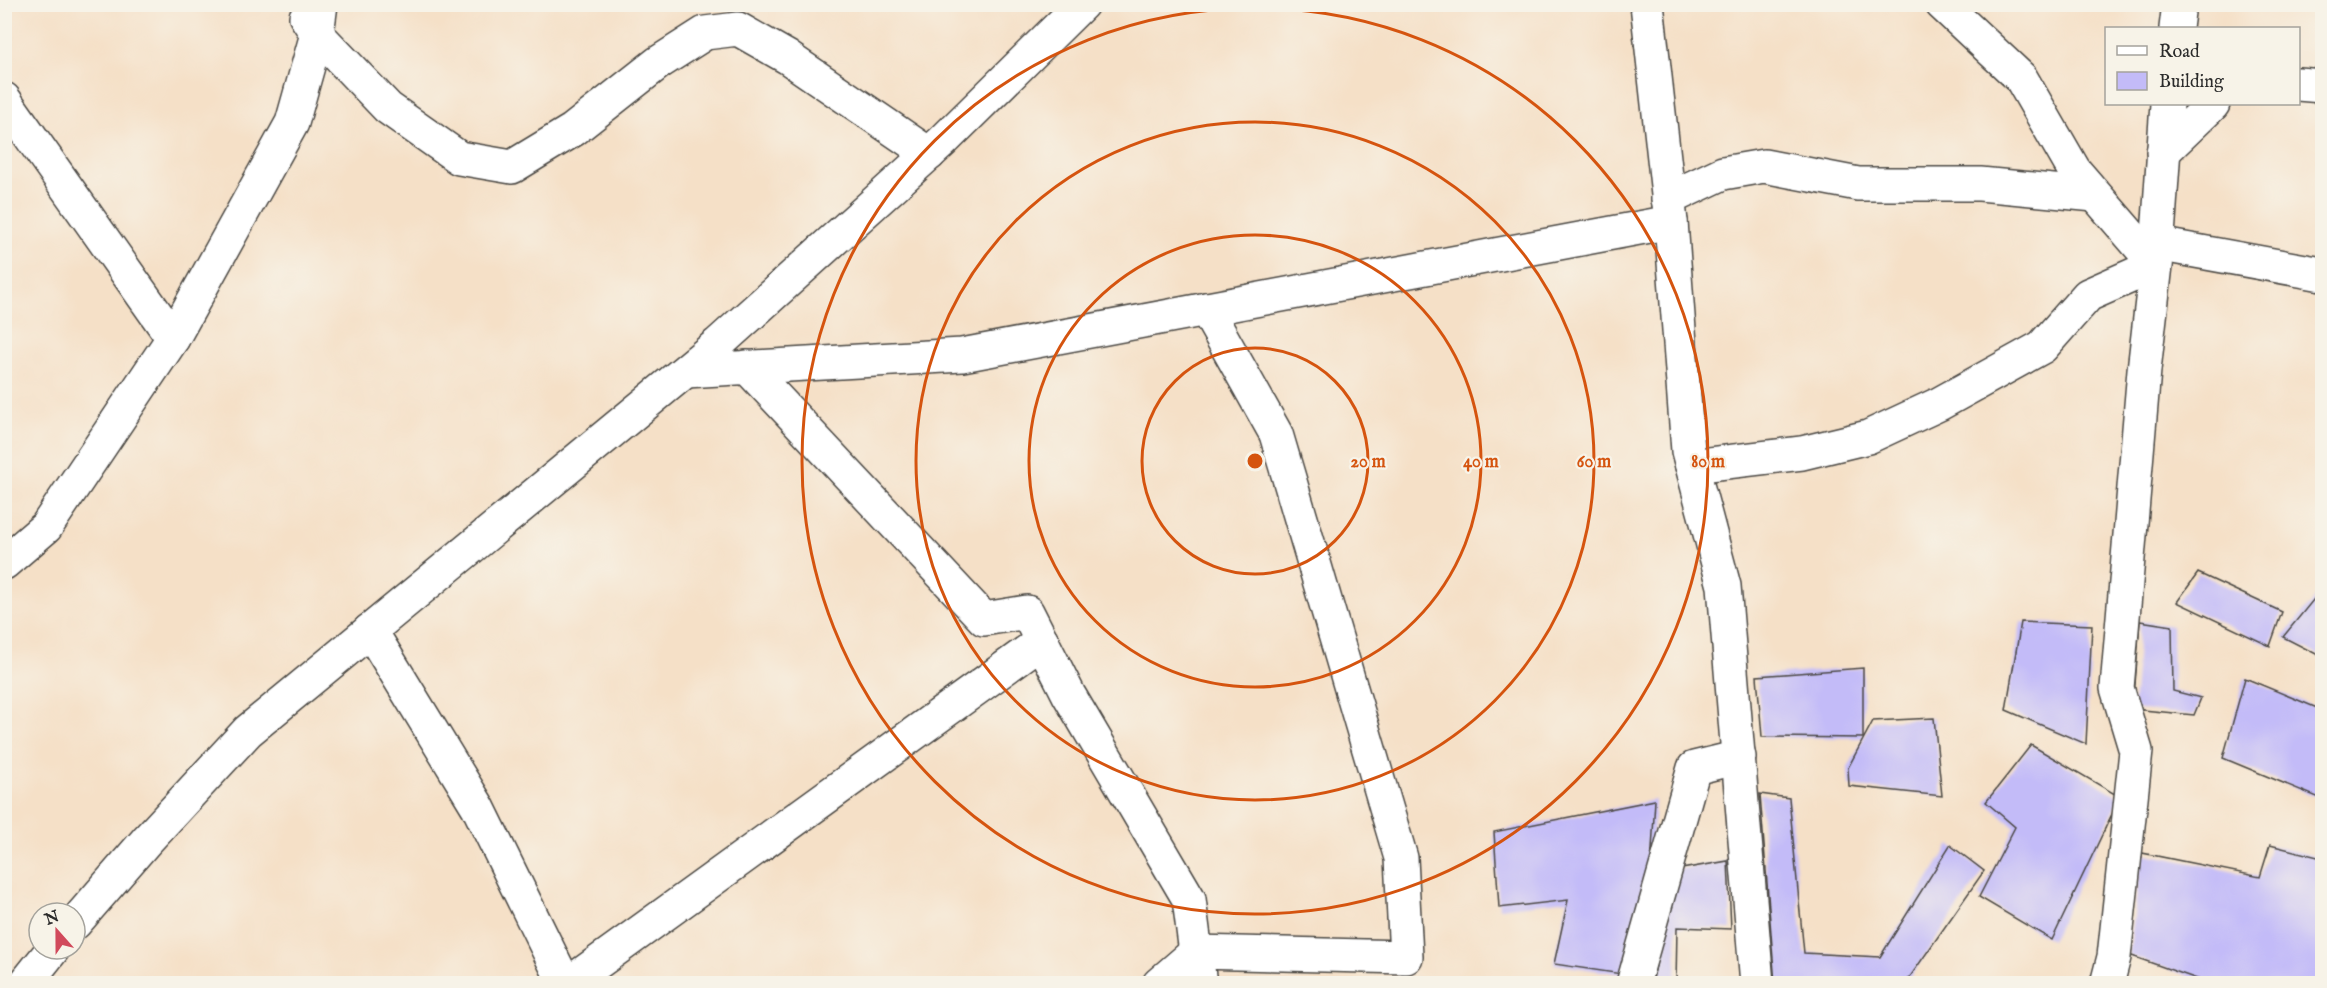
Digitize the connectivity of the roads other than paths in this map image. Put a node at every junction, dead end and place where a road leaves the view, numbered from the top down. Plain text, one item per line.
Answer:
1 (298, 4) edge
2 (1082, 4) edge
3 (1647, 4) edge
4 (1942, 4) edge
5 (2180, 4) edge
6 (319, 19) edge
7 (2176, 27) edge
8 (2300, 84) edge
9 (2322, 86) edge
10 (4, 99) edge
11 (2167, 105) edge
12 (2211, 105) edge
13 (2163, 152) junction
14 (928, 154) junction
15 (2095, 195) junction
16 (1670, 210) junction
17 (2157, 254) junction
18 (2322, 274) edge
19 (1206, 309) junction
20 (173, 338) junction
21 (747, 367) junction
22 (686, 371) junction
23 (1692, 466) junction
24 (4, 562) edge
25 (370, 630) junction
26 (1042, 641) junction
27 (1739, 757) junction
28 (87, 909) edge
29 (43, 961) edge
30 (1198, 968) edge
31 (1407, 970) edge
32 (25, 984) edge
33 (566, 984) edge
34 (1159, 984) edge
35 (1633, 984) edge
36 (1757, 984) edge
37 (2106, 984) edge

1 - 6 street
2 - 14 street
3 - 16 street
4 - 15 street
5 - 7 street
6 - 14 street
6 - 20 street
8 - 9 street
10 - 20 street
11 - 13 street
12 - 13 street
13 - 17 street
14 - 22 street
15 - 16 street
15 - 17 street
16 - 19 street
16 - 23 street
17 - 18 street
17 - 23 street
17 - 37 street
19 - 21 street
19 - 31 street
20 - 24 street
21 - 22 street
21 - 26 street
22 - 25 street
23 - 27 street
25 - 28 street
25 - 33 street
26 - 30 street
26 - 33 street
27 - 35 street
27 - 36 street
29 - 32 street
30 - 31 street
30 - 34 street

